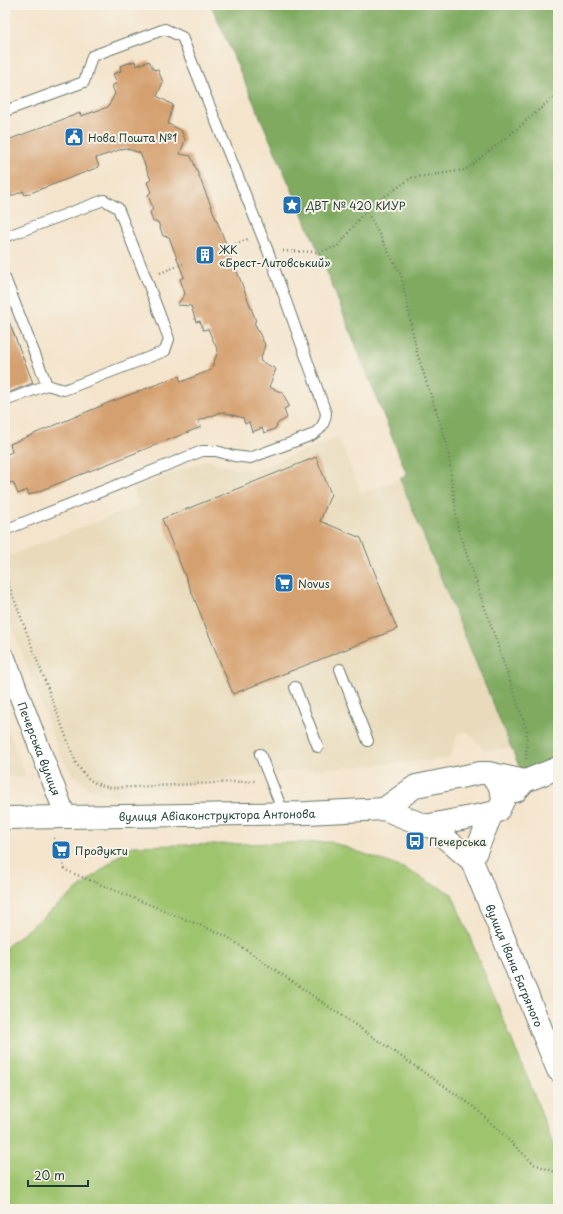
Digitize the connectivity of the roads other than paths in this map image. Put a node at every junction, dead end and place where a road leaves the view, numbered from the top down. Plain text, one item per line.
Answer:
1 (5, 111) edge
2 (5, 237) edge
3 (5, 278) edge
4 (47, 385) junction
5 (5, 401) edge
6 (5, 530) edge
7 (5, 658) edge
8 (340, 669) dead end
9 (295, 687) dead end
10 (368, 741) dead end
11 (318, 747) dead end
12 (260, 754) dead end
13 (558, 768) edge
14 (488, 773) junction
15 (525, 781) junction
16 (416, 786) junction
17 (384, 809) junction
18 (495, 812) junction
19 (284, 814) junction
20 (57, 817) junction
21 (5, 818) edge
22 (428, 826) junction
23 (472, 861) junction
24 (558, 1070) edge

1 - 6 lane
2 - 4 lane
3 - 4 lane
4 - 5 lane
7 - 20 street, Печерська вулиця
8 - 10 lane
9 - 11 lane
12 - 19 lane
13 - 15 main road
14 - 15 main road
14 - 16 main road
14 - 18 main road
15 - 18 main road
16 - 17 main road
16 - 22 main road, вулиця Івана Багряного
17 - 19 main road, вулиця Авіаконструктора Антонова
17 - 22 main road, вулиця Авіаконструктора Антонова
18 - 22 main road
18 - 23 main road
19 - 20 main road, вулиця Авіаконструктора Антонова
20 - 21 main road, вулиця Авіаконструктора Антонова
22 - 23 main road, вулиця Івана Багряного
23 - 24 main road, вулиця Івана Багряного

